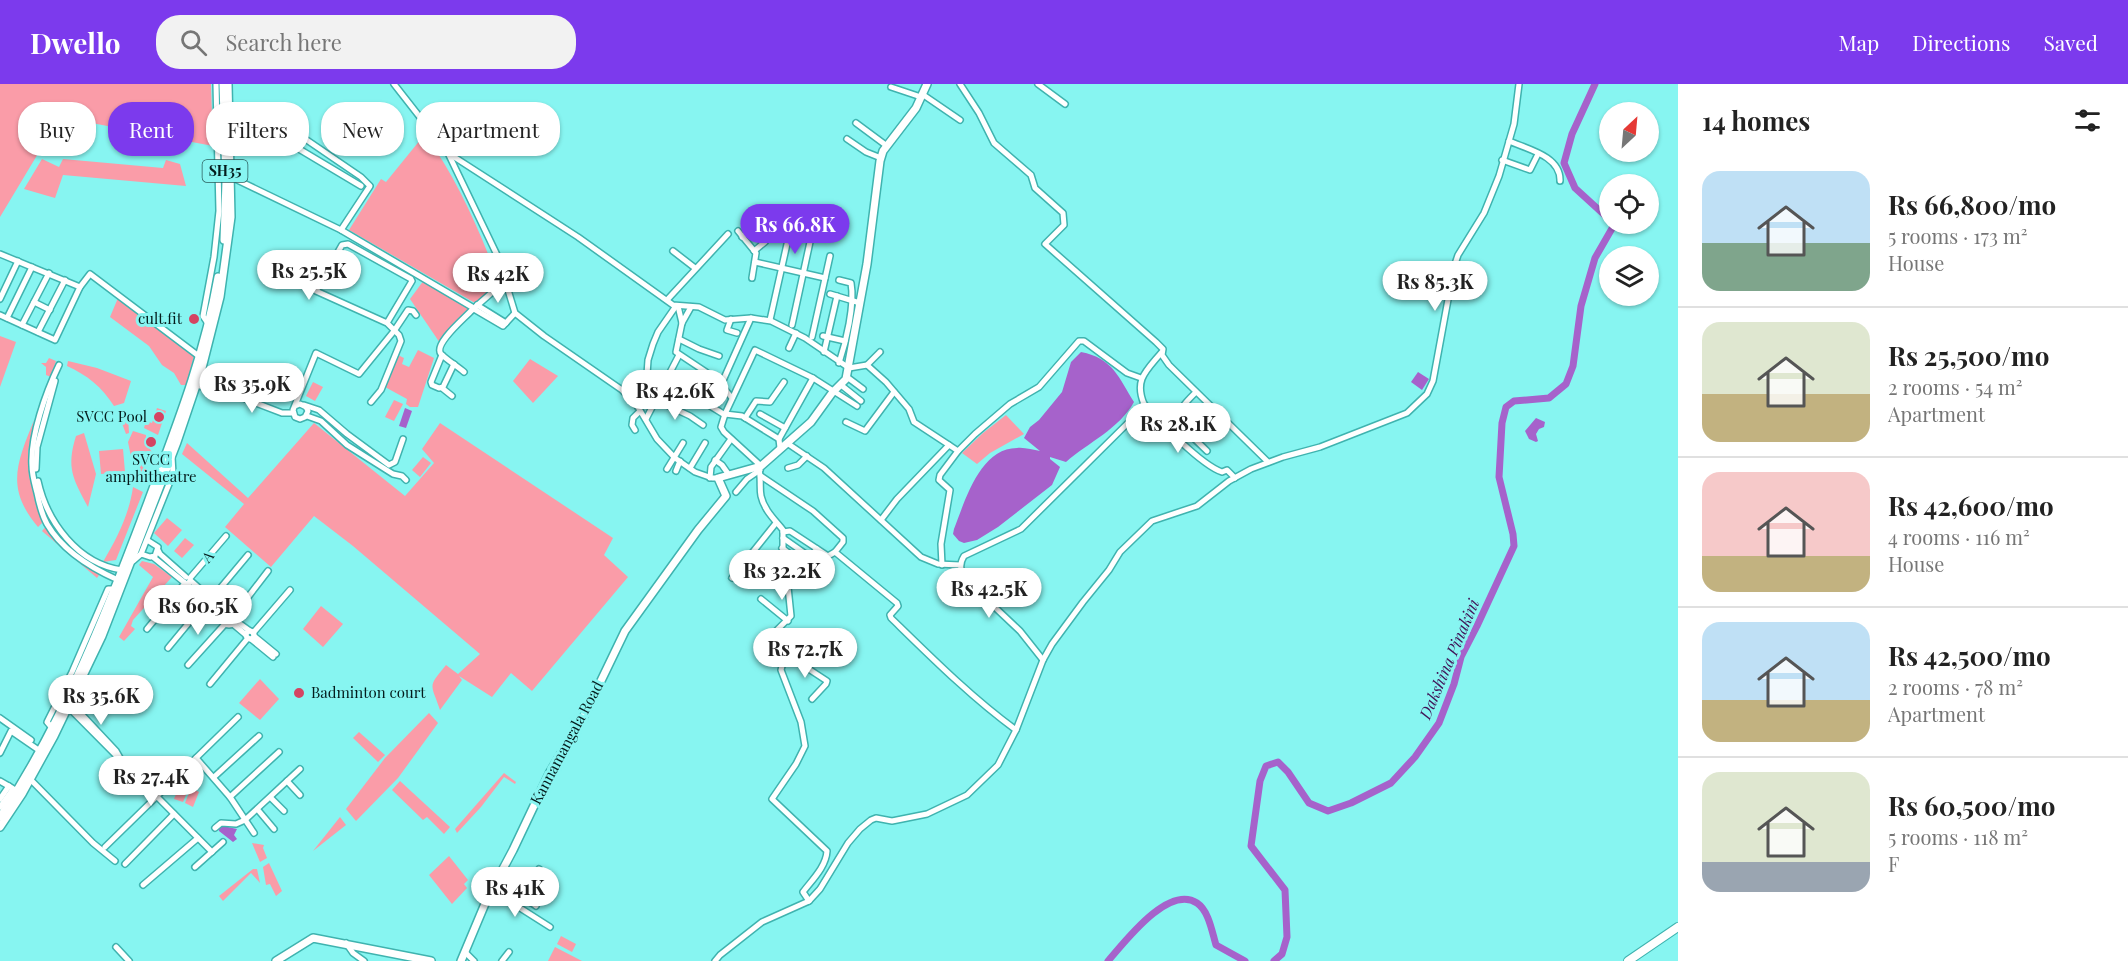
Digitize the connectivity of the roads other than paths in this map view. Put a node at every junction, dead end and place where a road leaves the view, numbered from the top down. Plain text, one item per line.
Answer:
1 (216, 84) edge
2 (223, 84) edge
3 (228, 84) edge
4 (394, 84) edge
5 (927, 84) edge
6 (960, 84) edge
7 (1038, 84) edge
8 (1519, 84) edge
9 (891, 87) dead end
10 (922, 95) junction
11 (1065, 104) dead end
12 (416, 112) edge
13 (960, 120) dead end
14 (856, 123) dead end
15 (847, 139) dead end
16 (309, 141) edge
17 (1509, 141) junction
18 (887, 146) junction
19 (1538, 154) junction
20 (309, 155) edge
21 (449, 156) edge
22 (453, 156) edge
23 (881, 158) junction
24 (1502, 160) junction
25 (231, 177) junction
26 (1560, 181) dead end
27 (361, 186) dead end
28 (753, 226) dead end
29 (342, 230) junction
30 (738, 231) dead end
31 (728, 234) dead end
32 (742, 237) junction
33 (765, 242) dead end
34 (810, 242) dead end
35 (787, 244) dead end
36 (673, 251) dead end
37 (754, 251) junction
38 (0, 254) edge
39 (218, 256) junction
40 (830, 256) dead end
41 (18, 261) junction
42 (755, 262) junction
43 (32, 267) junction
44 (695, 268) junction
45 (782, 268) junction
46 (49, 273) junction
47 (803, 273) junction
48 (752, 278) dead end
49 (825, 278) junction
50 (65, 280) junction
51 (839, 280) dead end
52 (505, 281) junction
53 (80, 287) junction
54 (0, 299) edge
55 (667, 300) junction
56 (852, 301) junction
57 (34, 302) junction
58 (860, 303) junction
59 (677, 306) junction
60 (691, 307) junction
61 (474, 308) junction
62 (50, 310) junction
63 (515, 313) junction
64 (0, 315) edge
65 (416, 315) dead end
66 (7, 318) junction
67 (751, 318) junction
68 (731, 320) junction
69 (770, 321) junction
70 (387, 323) junction
71 (682, 323) junction
72 (22, 325) junction
73 (792, 325) dead end
74 (394, 331) junction
75 (38, 333) junction
76 (737, 333) dead end
77 (796, 333) junction
78 (812, 337) dead end
79 (826, 337) junction
80 (679, 339) junction
81 (844, 341) junction
82 (853, 344) junction
83 (789, 348) dead end
84 (824, 352) junction
85 (880, 352) dead end
86 (1162, 352) junction
87 (442, 355) junction
88 (679, 355) junction
89 (719, 356) dead end
90 (202, 358) junction
91 (840, 363) junction
92 (454, 364) junction
93 (867, 365) junction
94 (849, 368) junction
95 (464, 372) dead end
96 (847, 377) junction
97 (813, 378) junction
98 (1142, 378) junction
99 (198, 382) junction
100 (784, 382) dead end
101 (664, 384) junction
102 (721, 385) junction
103 (841, 385) junction
104 (442, 388) junction
105 (863, 388) dead end
106 (834, 391) junction
107 (894, 392) junction
108 (1196, 392) junction
109 (452, 396) dead end
110 (732, 398) junction
111 (657, 400) junction
112 (371, 402) dead end
113 (304, 405) junction
114 (1144, 405) junction
115 (295, 406) junction
116 (639, 409) junction
117 (321, 411) junction
118 (293, 413) junction
119 (725, 414) junction
120 (760, 414) dead end
121 (307, 416) junction
122 (745, 418) junction
123 (646, 419) junction
124 (316, 420) junction
125 (846, 422) dead end
126 (703, 425) dead end
127 (784, 428) junction
128 (635, 430) dead end
129 (403, 439) dead end
130 (731, 439) junction
131 (779, 439) junction
132 (174, 440) junction
133 (683, 443) dead end
134 (705, 443) dead end
135 (787, 443) junction
136 (949, 445) junction
137 (780, 448) junction
138 (1207, 451) dead end
139 (958, 452) junction
140 (172, 456) junction
141 (674, 456) junction
142 (807, 456) junction
143 (715, 460) junction
144 (680, 461) junction
145 (1268, 462) junction
146 (690, 468) junction
147 (788, 468) dead end
148 (667, 469) dead end
149 (760, 470) junction
150 (676, 471) dead end
151 (729, 475) junction
152 (714, 478) junction
153 (1235, 478) junction
154 (406, 480) dead end
155 (736, 492) dead end
156 (881, 520) junction
157 (777, 523) junction
158 (783, 535) junction
159 (226, 536) dead end
160 (147, 540) junction
161 (783, 548) junction
162 (817, 549) junction
163 (158, 550) junction
164 (835, 552) junction
165 (141, 554) junction
166 (248, 555) dead end
167 (153, 557) junction
168 (782, 559) junction
169 (132, 561) junction
170 (766, 563) dead end
171 (942, 565) junction
172 (960, 565) junction
173 (808, 567) dead end
174 (122, 570) junction
175 (268, 571) dead end
176 (732, 578) dead end
177 (118, 580) junction
178 (187, 581) junction
179 (114, 589) junction
180 (290, 590) dead end
181 (761, 599) dead end
182 (209, 600) junction
183 (224, 614) junction
184 (235, 614) junction
185 (788, 621) junction
186 (234, 623) junction
187 (225, 624) junction
188 (147, 629) dead end
189 (250, 636) junction
190 (168, 648) dead end
191 (91, 654) junction
192 (274, 655) dead end
193 (787, 660) junction
194 (1043, 660) junction
195 (188, 665) dead end
196 (210, 684) dead end
197 (812, 699) dead end
198 (70, 705) junction
199 (238, 717) dead end
200 (0, 718) edge
201 (53, 729) junction
202 (1016, 730) junction
203 (259, 736) dead end
204 (41, 749) junction
205 (279, 752) dead end
206 (0, 753) edge
207 (196, 758) junction
208 (300, 769) dead end
209 (214, 777) junction
210 (30, 779) junction
211 (0, 781) edge
212 (287, 781) junction
213 (14, 788) junction
214 (300, 795) dead end
215 (156, 796) junction
216 (230, 797) junction
217 (271, 798) junction
218 (0, 799) edge
219 (0, 807) edge
220 (258, 810) junction
221 (284, 811) dead end
222 (174, 814) junction
223 (0, 818) edge
224 (245, 820) junction
225 (0, 827) edge
226 (215, 828) dead end
227 (274, 828) dead end
228 (254, 834) dead end
229 (198, 838) junction
230 (223, 842) dead end
231 (105, 847) dead end
232 (212, 852) junction
233 (115, 861) dead end
234 (125, 864) dead end
235 (195, 867) dead end
236 (539, 869) dead end
237 (499, 877) junction
238 (545, 878) dead end
239 (143, 885) dead end
240 (492, 890) junction
241 (523, 897) junction
242 (809, 901) junction
243 (550, 927) dead end
244 (1678, 927) edge
245 (346, 944) junction
246 (116, 947) dead end
247 (465, 952) junction
248 (509, 952) dead end
249 (426, 960) edge
250 (129, 961) edge
251 (276, 961) edge
252 (364, 961) edge
253 (461, 961) edge
254 (474, 961) edge
255 (502, 961) edge
256 (715, 961) edge
257 (1628, 961) edge

1 - 39 street
2 - 39 main road, SH35
3 - 25 main road, SH35
4 - 12 street
5 - 10 main road
6 - 86 street
7 - 11 street
8 - 17 street
9 - 10 street
10 - 13 street
10 - 18 main road
14 - 18 street
15 - 23 street
16 - 29 street
17 - 19 street
17 - 24 street
18 - 23 main road
19 - 24 street
19 - 26 street
20 - 27 street
21 - 52 street
22 - 55 street
23 - 58 main road
24 - 145 street
25 - 29 street
25 - 90 main road, SH35
28 - 32 street
29 - 61 street
30 - 32 street
31 - 44 street
32 - 37 street
33 - 37 street
34 - 47 street
35 - 45 street
36 - 44 street
37 - 42 street
38 - 41 street
39 - 90 main road, SH35
40 - 49 street
41 - 43 street
41 - 54 street
42 - 45 street
42 - 48 street
43 - 46 street
43 - 66 street
44 - 55 street
45 - 47 street
45 - 69 street
46 - 50 street
46 - 57 street
47 - 49 street
47 - 73 street
49 - 78 street
50 - 53 street
50 - 62 street
51 - 56 street
52 - 61 street
52 - 63 street
53 - 75 street
53 - 90 street
55 - 59 street
56 - 58 street
56 - 79 street
56 - 81 street
57 - 62 street
57 - 72 street
58 - 82 main road
59 - 60 street
59 - 71 street
59 - 116 street
60 - 68 street
60 - 71 street
61 - 63 street
61 - 87 street
62 - 75 street
63 - 116 street
64 - 66 street
65 - 74 street
66 - 72 street
67 - 68 street
67 - 69 street
67 - 102 street
68 - 76 street
69 - 77 street
70 - 70 street
70 - 74 street
71 - 80 street
72 - 75 street
74 - 112 street
74 - 115 street
77 - 83 street
77 - 84 street
79 - 81 street
79 - 84 street
80 - 88 street
80 - 89 street
81 - 82 street
81 - 91 street
82 - 94 main road
84 - 91 street
85 - 93 street
86 - 98 street
86 - 108 street
87 - 92 street
87 - 104 street
88 - 101 street
88 - 102 street
90 - 99 main road, SH35
90 - 132 main road, SH35
91 - 94 street
92 - 95 street
92 - 104 street
93 - 94 street
93 - 107 street
94 - 96 main road
96 - 103 main road
96 - 105 street
97 - 106 street
97 - 110 street
97 - 127 street
98 - 114 street
98 - 139 street
99 - 118 street
99 - 132 main road, SH35
100 - 122 street
101 - 111 street
101 - 119 street
102 - 110 street
103 - 106 main road
103 - 106 street
104 - 109 street
106 - 135 main road
107 - 125 street
107 - 136 street
108 - 138 street
108 - 145 street
110 - 119 street
111 - 123 street
111 - 126 street
113 - 115 street
113 - 117 street
113 - 121 street
114 - 153 street
114 - 172 street
115 - 118 street
116 - 123 street
116 - 128 street
117 - 124 street
117 - 129 street
118 - 121 street
119 - 122 street
119 - 130 street
120 - 127 street
121 - 124 street
122 - 131 street
123 - 141 street
124 - 154 street
127 - 131 street
130 - 143 street
130 - 149 street
131 - 137 street
132 - 140 main road, SH35
132 - 174 main road, SH35
133 - 141 street
134 - 146 street
135 - 137 main road
135 - 142 street
136 - 139 street
136 - 156 street
137 - 149 main road
139 - 171 street
140 - 160 street
140 - 169 main road, SH35
141 - 144 street
141 - 148 street
142 - 147 street
142 - 156 street
143 - 151 street
143 - 152 street
144 - 146 street
144 - 150 street
145 - 153 street
146 - 152 street
149 - 151 main road
149 - 155 street
149 - 157 street
149 - 164 street
151 - 152 main road
152 - 237 main road, Kannamangala Road
153 - 194 street
156 - 171 street
157 - 158 street
157 - 176 street
158 - 161 street
158 - 162 street
158 - 162 street
159 - 178 street, A
160 - 163 street
160 - 165 street
161 - 168 street
161 - 173 street
162 - 164 street
163 - 167 street
163 - 178 street
164 - 202 street
165 - 167 street
165 - 169 street
166 - 182 street
167 - 178 street
168 - 170 street
168 - 185 street
169 - 191 main road, SH35
171 - 172 street
172 - 194 street
174 - 177 main road, SH35
174 - 177 street
175 - 184 street
177 - 179 main road, SH35
178 - 182 street
178 - 188 street, A
179 - 191 main road, SH35
179 - 201 street
180 - 189 street
181 - 185 street
182 - 183 street
182 - 190 street
183 - 184 street
183 - 187 street
184 - 186 street
185 - 193 street
186 - 187 street
186 - 189 street
187 - 195 street
189 - 192 street
189 - 196 street
191 - 198 main road, SH35
191 - 201 main road, SH35
193 - 197 street
193 - 242 street
194 - 202 street
198 - 210 main road, SH35
198 - 215 street
199 - 207 street
200 - 204 street
201 - 204 main road, SH35
202 - 242 street
203 - 209 street
204 - 206 street
204 - 213 main road, SH35
205 - 216 street
207 - 209 street
207 - 215 street
208 - 212 street
209 - 216 street
210 - 225 main road, SH35
210 - 233 street
211 - 213 street
212 - 214 street
212 - 217 street
213 - 218 street
213 - 219 street
213 - 223 main road, SH35
215 - 222 street
215 - 231 street
216 - 224 street
217 - 220 street
217 - 221 street
220 - 224 street
220 - 227 street
222 - 229 street
222 - 234 street
224 - 226 street
224 - 228 street
229 - 232 street
229 - 239 street
230 - 232 street
232 - 235 street
236 - 241 street
237 - 240 main road, Kannamangala Road
237 - 241 street
238 - 241 street
240 - 243 street
240 - 247 main road, Kannamangala Road
242 - 256 street
244 - 257 highway
245 - 249 main road
245 - 251 main road
245 - 252 street
246 - 250 street
247 - 253 main road, Kannamangala Road
247 - 254 street
248 - 255 street

